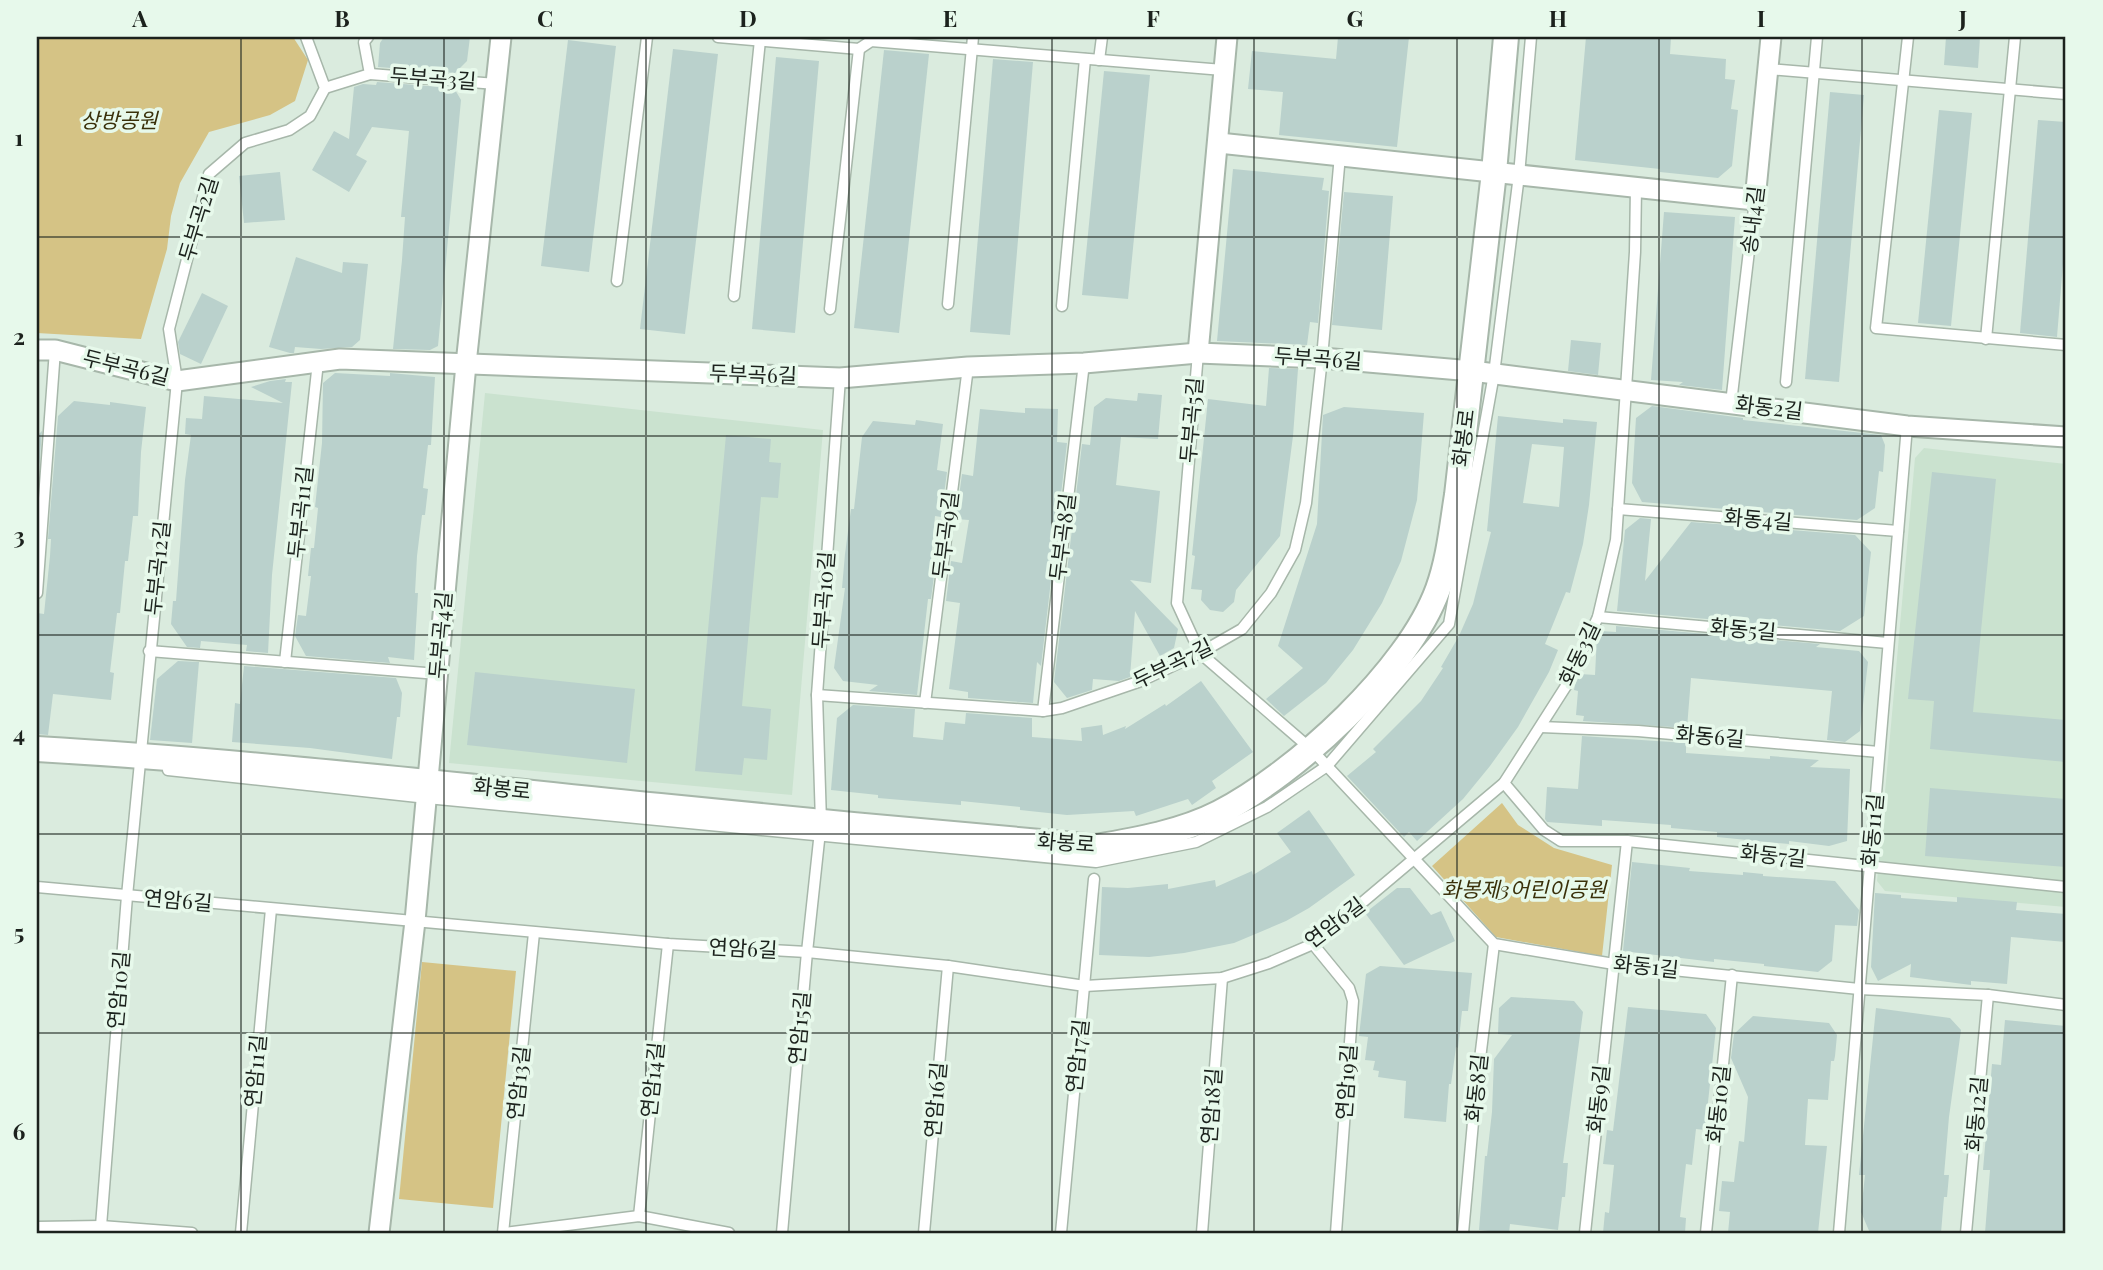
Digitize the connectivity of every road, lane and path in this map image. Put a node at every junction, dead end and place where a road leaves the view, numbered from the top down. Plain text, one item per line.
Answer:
1 (306, 37) edge
2 (501, 37) edge
3 (647, 37) edge
4 (718, 37) edge
5 (973, 37) edge
6 (1101, 37) edge
7 (1227, 37) edge
8 (1506, 37) edge
9 (1531, 37) edge
10 (1771, 37) edge
11 (1817, 37) edge
12 (1908, 37) edge
13 (2015, 37) edge
14 (365, 38) edge
15 (746, 38) edge
16 (871, 39) edge
17 (760, 40) junction
18 (859, 49) junction
19 (972, 49) junction
20 (1085, 59) junction
21 (1099, 60) junction
22 (1769, 69) junction
23 (1223, 70) junction
24 (1814, 73) junction
25 (370, 74) junction
26 (1904, 80) junction
27 (496, 84) junction
28 (324, 88) junction
29 (2011, 89) junction
30 (2066, 94) edge
31 (1219, 143) junction
32 (1340, 155) junction
33 (1494, 172) junction
34 (1519, 175) junction
35 (1636, 187) junction
36 (1755, 200) junction
37 (617, 281) dead end
38 (734, 296) dead end
39 (948, 304) dead end
40 (1062, 306) dead end
41 (830, 309) dead end
42 (1986, 339) junction
43 (2066, 345) edge
44 (46, 350) edge
45 (1198, 353) junction
46 (1322, 358) junction
47 (318, 362) junction
48 (1084, 363) junction
49 (466, 364) junction
50 (968, 367) junction
51 (1483, 372) junction
52 (840, 378) junction
53 (177, 381) junction
54 (1786, 382) dead end
55 (1625, 391) junction
56 (1731, 403) junction
57 (1907, 426) junction
58 (2066, 437) edge
59 (1618, 509) junction
60 (1898, 531) junction
61 (37, 593) edge
62 (1598, 617) junction
63 (1888, 643) junction
64 (149, 651) junction
65 (1200, 653) junction
66 (285, 662) junction
67 (438, 674) junction
68 (817, 695) junction
69 (925, 703) junction
70 (1043, 711) junction
71 (1541, 727) junction
72 (37, 748) edge
73 (1879, 752) junction
74 (1319, 757) junction
75 (140, 761) junction
76 (1504, 783) junction
77 (427, 790) junction
78 (820, 830) junction
79 (1627, 841) junction
80 (1413, 860) junction
81 (1870, 866) junction
82 (1094, 879) dead end
83 (37, 887) edge
84 (2066, 887) edge
85 (127, 896) junction
86 (271, 909) junction
87 (415, 920) junction
88 (534, 933) junction
89 (668, 944) junction
90 (1313, 944) junction
91 (1494, 944) junction
92 (807, 952) junction
93 (1614, 964) junction
94 (948, 966) junction
95 (1732, 975) junction
96 (1222, 978) junction
97 (1085, 986) junction
98 (1859, 989) junction
99 (1987, 995) junction
100 (2066, 1005) edge
101 (639, 1216) junction
102 (101, 1226) junction
103 (37, 1227) edge
104 (192, 1233) edge
105 (241, 1233) edge
106 (379, 1233) edge
107 (503, 1233) edge
108 (729, 1233) edge
109 (782, 1233) edge
110 (923, 1233) edge
111 (1061, 1233) edge
112 (1202, 1233) edge
113 (1336, 1233) edge
114 (1463, 1233) edge
115 (1585, 1233) edge
116 (1706, 1233) edge
117 (1839, 1233) edge
118 (1966, 1233) edge

1 - 28 lane
2 - 27 street, 두부곡4길
3 - 37 lane
4 - 15 lane
5 - 19 lane
6 - 21 lane
7 - 23 street, 두부곡5길
8 - 33 street, 화봉로
9 - 34 lane
10 - 22 street, 송내4길
11 - 24 lane
12 - 26 lane
13 - 29 lane
14 - 25 lane, 두부곡3길
15 - 17 lane
16 - 18 lane
16 - 19 lane
17 - 18 lane
17 - 38 lane
18 - 41 lane
19 - 20 lane
19 - 39 lane
20 - 21 lane
20 - 40 lane
21 - 23 lane
22 - 24 lane
22 - 36 street, 송내4길
23 - 31 street, 두부곡5길
24 - 26 lane
24 - 54 lane
25 - 27 lane, 두부곡3길
25 - 28 lane, 두부곡3길
26 - 29 lane
26 - 42 lane
27 - 49 street, 두부곡4길
28 - 53 lane, 두부곡2길
29 - 30 lane
29 - 42 lane
31 - 32 street
31 - 45 street, 두부곡5길
32 - 33 street
32 - 46 lane, 두부곡7길
33 - 34 street
33 - 51 street, 화봉로
34 - 35 street
34 - 51 lane
35 - 36 street
35 - 55 lane, 화동3길
36 - 56 lane, 송내4길
42 - 43 lane
44 - 53 street, 두부곡6길
44 - 61 lane
45 - 46 street, 두부곡6길
45 - 48 street, 두부곡6길
45 - 65 lane, 두부곡5길
46 - 51 street, 두부곡6길
46 - 65 lane, 두부곡7길
47 - 49 street, 두부곡6길
47 - 53 street, 두부곡6길
47 - 66 lane, 두부곡11길
48 - 50 street, 두부곡6길
48 - 70 lane, 두부곡8길
49 - 52 street, 두부곡6길
49 - 67 street, 두부곡4길
50 - 52 street, 두부곡6길
50 - 69 lane, 두부곡9길
51 - 55 street, 화동2길
51 - 74 street, 화봉로
52 - 68 lane, 두부곡10길
53 - 64 lane, 두부곡12길
55 - 56 street, 화동2길
55 - 59 lane, 화동3길
56 - 57 street, 화동2길
57 - 58 street, 화동2길
57 - 60 lane, 화동11길
59 - 60 lane, 화동4길
59 - 62 lane, 화동3길
60 - 63 lane, 화동11길
62 - 63 lane, 화동5길
62 - 71 lane, 화동3길
63 - 73 lane, 화동11길
64 - 66 lane
64 - 75 lane, 두부곡12길
65 - 70 lane, 두부곡7길
65 - 74 lane, 두부곡5길
66 - 67 lane
67 - 77 street, 두부곡4길
68 - 69 lane, 두부곡7길
68 - 78 lane, 두부곡10길
69 - 70 lane, 두부곡7길
71 - 73 lane, 화동6길
71 - 76 lane, 화동3길
72 - 75 street, 화봉로
73 - 81 lane, 화동11길
74 - 78 street, 화봉로
74 - 78 lane
74 - 80 lane
75 - 77 street, 화봉로
75 - 85 lane, 연암10길
76 - 79 lane, 화동7길
76 - 80 lane, 화동3길
77 - 78 street, 화봉로
77 - 87 street, 두부곡4길
78 - 92 lane, 연암15길
79 - 81 lane, 화동7길
79 - 93 lane, 화동9길
80 - 90 lane, 연암6길
80 - 91 lane
81 - 84 lane, 화동7길
81 - 98 lane, 화동11길
82 - 97 lane, 연암17길
83 - 85 lane, 연암6길
85 - 86 lane, 연암6길
85 - 102 lane, 연암10길
86 - 87 lane, 연암6길
86 - 105 lane, 연암11길
87 - 88 lane, 연암6길
87 - 106 street, 두부곡4길
88 - 89 lane, 연암6길
88 - 107 lane, 연암13길
89 - 92 lane, 연암6길
89 - 101 lane, 연암14길
90 - 96 lane, 연암6길
90 - 113 lane, 연암19길
91 - 93 lane, 화동1길
91 - 114 lane, 화동8길
92 - 94 lane, 연암6길
92 - 109 lane, 연암15길
93 - 95 lane, 화동1길
93 - 115 lane, 화동9길
94 - 97 lane, 연암6길
94 - 110 lane, 연암16길
95 - 98 lane, 화동1길
95 - 116 lane, 화동10길
96 - 97 lane, 연암6길
96 - 112 lane, 연암18길
97 - 111 lane, 연암17길
98 - 99 lane, 화동1길
98 - 117 lane, 화동11길
99 - 100 lane, 화동1길
99 - 118 lane, 화동12길
101 - 107 lane
101 - 108 lane
102 - 103 lane
102 - 104 lane

